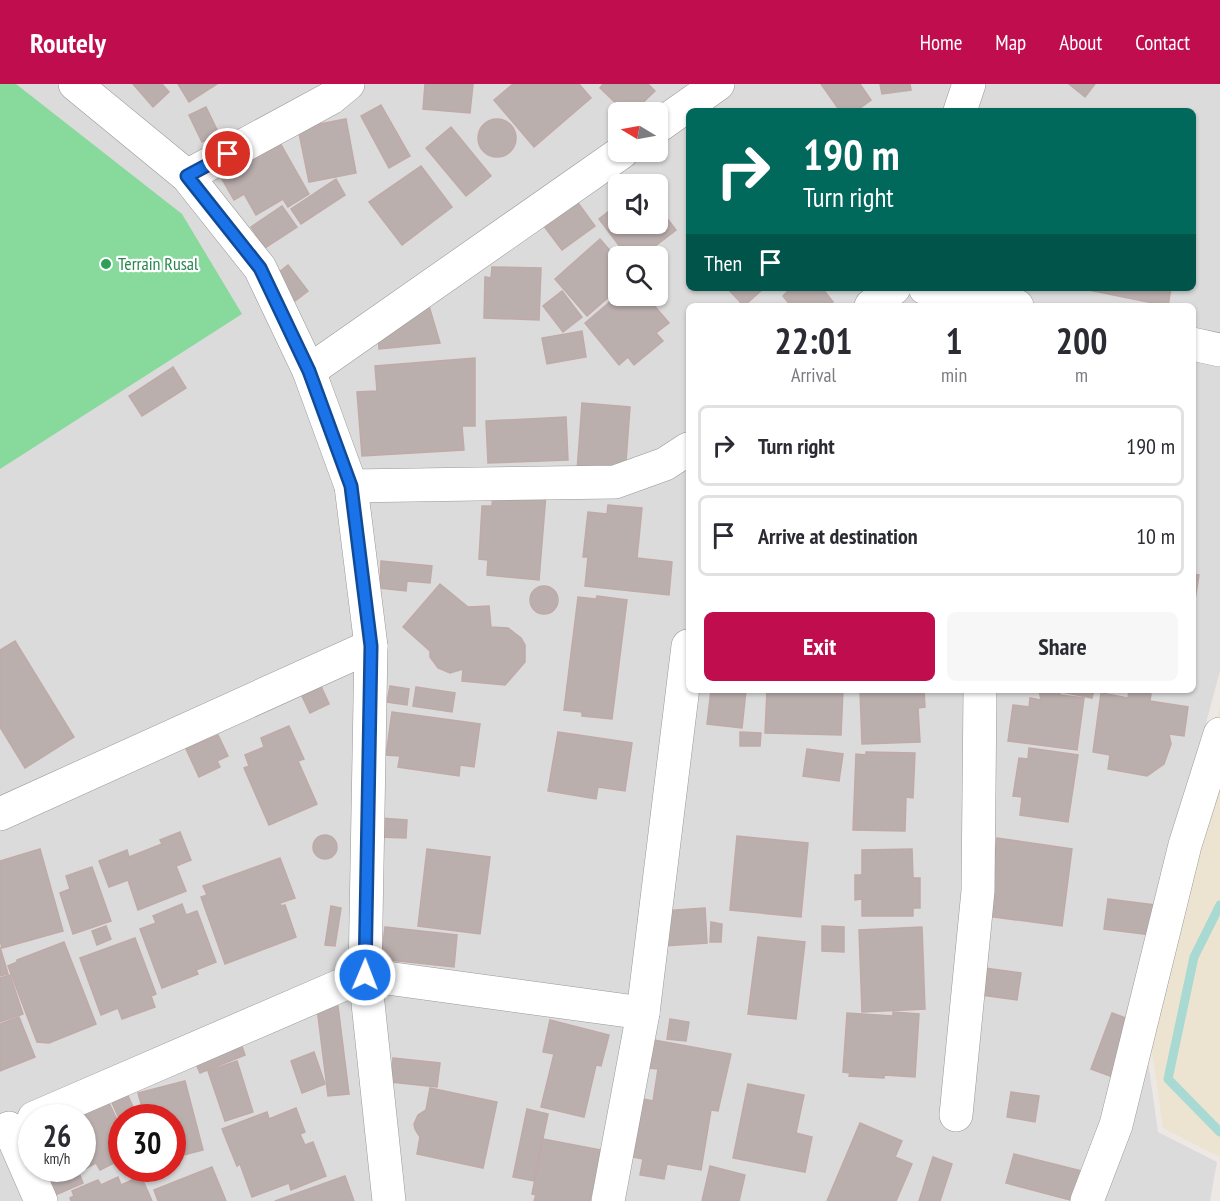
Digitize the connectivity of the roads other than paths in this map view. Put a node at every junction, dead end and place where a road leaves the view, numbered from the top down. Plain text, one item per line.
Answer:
1 (75, 84) edge
2 (348, 84) edge
3 (717, 84) edge
4 (969, 84) edge
5 (961, 108) edge
6 (668, 119) edge
7 (608, 162) edge
8 (187, 176) junction
9 (890, 291) edge
10 (938, 291) edge
11 (984, 302) edge
12 (875, 303) edge
13 (1196, 345) edge
14 (1220, 350) edge
15 (309, 371) junction
16 (686, 450) edge
17 (351, 486) junction
18 (371, 646) junction
19 (686, 662) edge
20 (980, 693) edge
21 (1220, 734) edge
22 (0, 814) edge
23 (365, 975) junction
24 (643, 1013) junction
25 (65, 1104) edge
26 (956, 1115) dead end
27 (36, 1182) edge
28 (41, 1201) edge
29 (390, 1201) edge
30 (608, 1201) edge
31 (1087, 1201) edge

1 - 8 street
2 - 8 street
3 - 6 street
4 - 5 street
7 - 15 street
8 - 15 street
9 - 12 street
10 - 11 street
13 - 14 street
15 - 17 street
16 - 17 street
17 - 18 street
18 - 22 street
18 - 23 street
19 - 24 street
20 - 26 street
21 - 31 street
23 - 24 street
23 - 25 street
23 - 29 street
24 - 30 street
27 - 28 street

